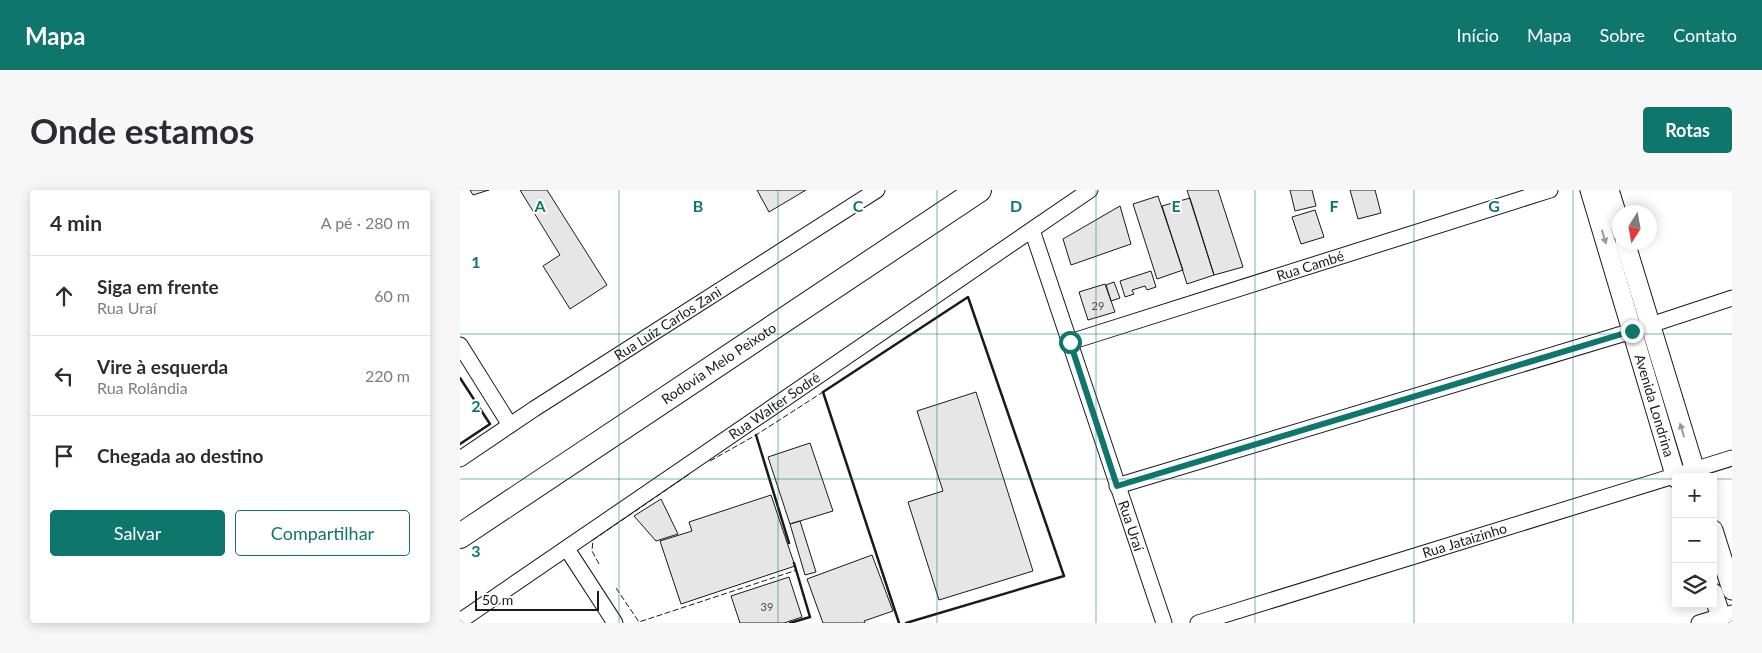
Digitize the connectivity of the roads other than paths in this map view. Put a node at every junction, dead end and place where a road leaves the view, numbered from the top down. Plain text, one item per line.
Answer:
1 (877, 190) edge
2 (979, 190) edge
3 (1090, 190) edge
4 (1550, 190) edge
5 (1590, 190) edge
6 (1609, 190) edge
7 (1614, 205) edge
8 (1032, 230) junction
9 (1627, 250) edge
10 (1732, 298) edge
11 (1650, 325) junction
12 (1632, 331) junction
13 (1070, 342) junction
14 (460, 345) edge
15 (510, 426) junction
16 (1732, 458) edge
17 (460, 459) edge
18 (1674, 473) edge
19 (1695, 473) edge
20 (1672, 478) edge
21 (1117, 486) junction
22 (460, 536) edge
23 (1717, 543) edge
24 (566, 549) junction
25 (1732, 590) edge
26 (1717, 601) edge
27 (1725, 617) edge
28 (460, 620) edge
29 (615, 623) edge
30 (1164, 623) edge
31 (1198, 623) edge
32 (1699, 623) edge

1 - 15 street, Rua Luiz Carlos Zani
2 - 22 main road, Rodovia Melo Peixoto
3 - 8 street, Rua Walter Sodré
4 - 13 street, Rua Cambé
5 -> 12 street, Avenida Londrina
6 - 7 street
8 - 13 street, Rua Uraí
8 - 24 street, Rua Walter Sodré
9 - 11 street, Avenida Londrina
10 - 11 street
11 - 12 street
19 -> 11 street, Avenida Londrina
12 - 18 street, Avenida Londrina
12 - 21 street
13 - 21 street, Rua Uraí
14 - 15 street
15 - 17 street, Rua Luiz Carlos Zani
16 - 19 street, Rua Jataizinho
20 - 31 street, Rua Jataizinho
21 - 30 street, Rua Uraí
23 - 25 street
24 - 28 street, Rua Walter Sodré
24 - 29 street
26 - 27 street
27 - 32 street

